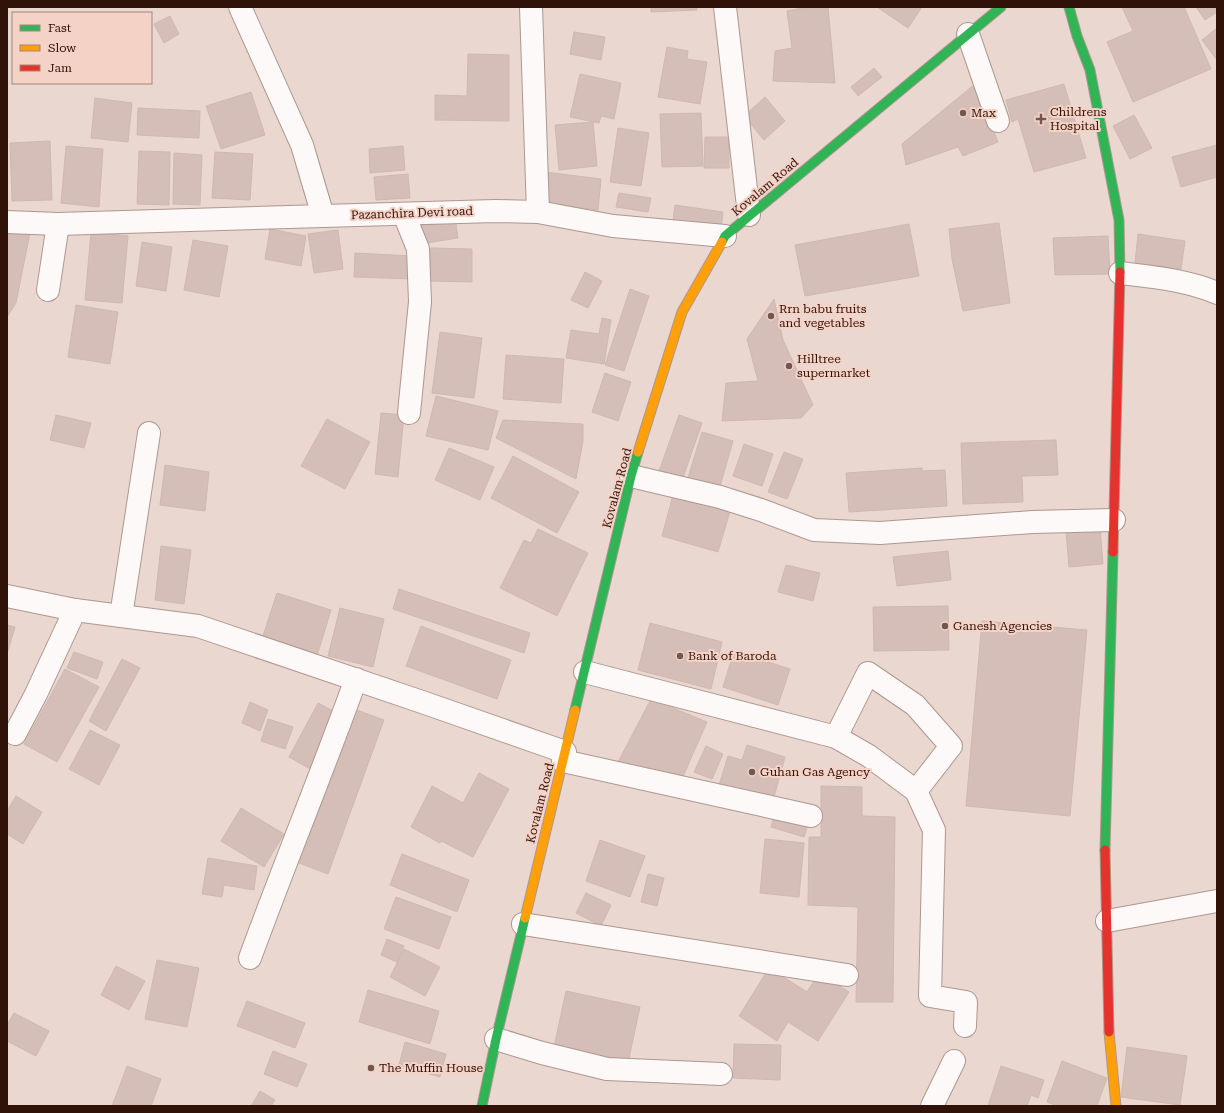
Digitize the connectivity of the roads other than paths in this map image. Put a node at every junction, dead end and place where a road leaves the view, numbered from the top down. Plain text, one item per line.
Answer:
1 (240, 7) edge
2 (531, 7) edge
3 (726, 7) edge
4 (1001, 7) edge
5 (1069, 7) edge
6 (968, 34) junction
7 (998, 121) dead end
8 (538, 212) junction
9 (404, 214) junction
10 (749, 215) junction
11 (323, 216) junction
12 (7, 222) edge
13 (58, 224) junction
14 (725, 236) junction
15 (1120, 273) junction
16 (48, 290) dead end
17 (1217, 293) edge
18 (409, 414) dead end
19 (149, 433) dead end
20 (631, 476) junction
21 (1114, 520) junction
22 (7, 596) edge
23 (75, 610) junction
24 (121, 616) junction
25 (585, 672) junction
26 (356, 679) junction
27 (15, 734) dead end
28 (836, 737) junction
29 (564, 757) junction
30 (916, 791) junction
31 (811, 816) dead end
32 (1217, 901) edge
33 (1107, 921) junction
34 (523, 924) junction
35 (250, 958) dead end
36 (847, 975) dead end
37 (965, 1026) dead end
38 (496, 1038) junction
39 (954, 1061) dead end
40 (721, 1074) dead end
41 (482, 1106) edge
42 (932, 1106) edge
43 (1116, 1106) edge

1 - 11 street
2 - 8 street
3 - 10 street
4 - 6 main road, Kovalam Road
5 - 15 main road
6 - 7 street
6 - 10 main road, Kovalam Road
8 - 9 street, Pazanchira Devi road
8 - 14 street, Pazanchira Devi road
9 - 11 street, Pazanchira Devi road
9 - 18 street
10 - 14 main road, Kovalam Road
11 - 13 street, Pazanchira Devi road
12 - 13 street, Pazanchira Devi road
13 - 16 street
14 - 20 main road, Kovalam Road
15 - 17 street
15 - 21 main road
19 - 24 street
20 - 21 street
20 - 25 main road, Kovalam Road
21 - 33 main road
22 - 23 street
23 - 24 street
23 - 27 street
24 - 26 street
25 - 28 street
25 - 29 main road, Kovalam Road
26 - 29 street
26 - 35 street
28 - 30 street
28 - 30 street
29 - 31 street
29 - 34 main road, Kovalam Road
30 - 37 street
32 - 33 street
33 - 43 main road
34 - 36 street
34 - 38 main road, Kovalam Road
38 - 40 street
38 - 41 main road, Kovalam Road
39 - 42 street

